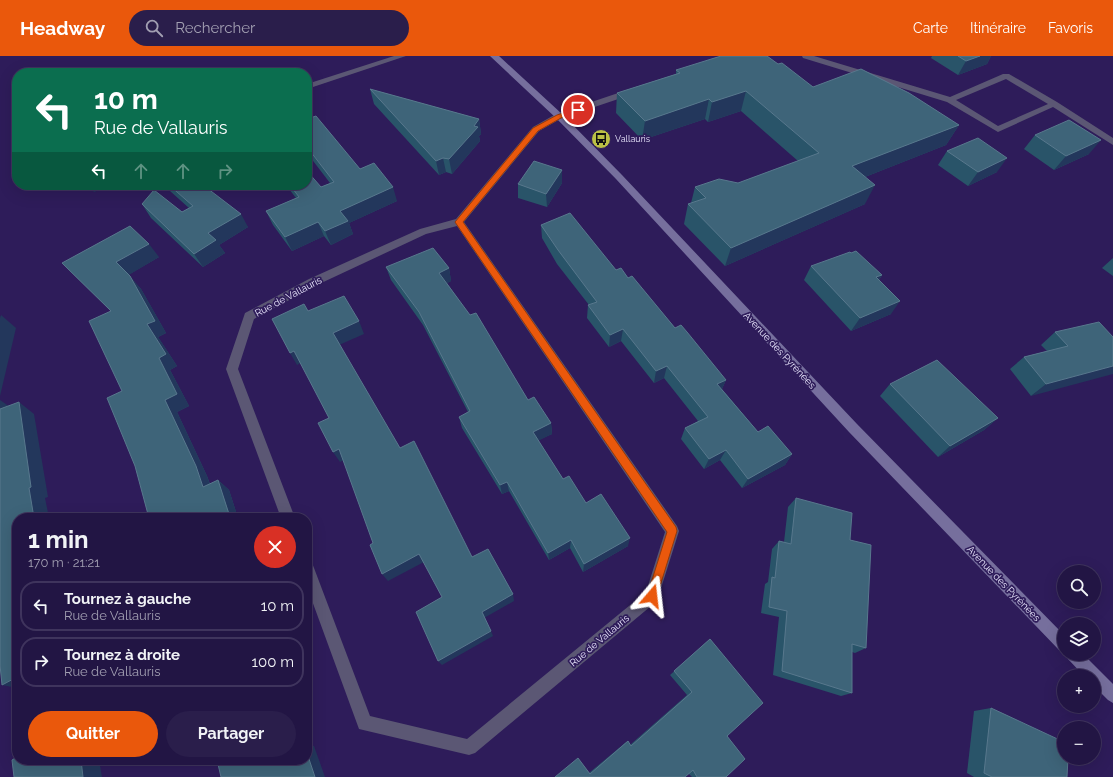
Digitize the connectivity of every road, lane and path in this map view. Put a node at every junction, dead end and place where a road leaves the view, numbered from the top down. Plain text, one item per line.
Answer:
1 (402, 56) edge
2 (494, 56) edge
3 (806, 56) edge
4 (312, 85) edge
5 (639, 89) edge
6 (950, 100) junction
7 (1054, 104) junction
8 (559, 116) junction
9 (1113, 142) edge
10 (459, 222) junction
11 (286, 513) edge
12 (312, 581) edge
13 (1057, 638) edge
14 (1080, 661) edge
15 (1113, 696) edge

1 - 4 street
2 - 8 main road, Avenue des Pyrénées
3 - 6 street
5 - 8 street
6 - 7 street
6 - 7 street
7 - 9 street
8 - 10 street
8 - 13 main road, Avenue des Pyrénées
10 - 11 street, Rue de Vallauris
10 - 12 street, Rue de Vallauris
14 - 15 main road

